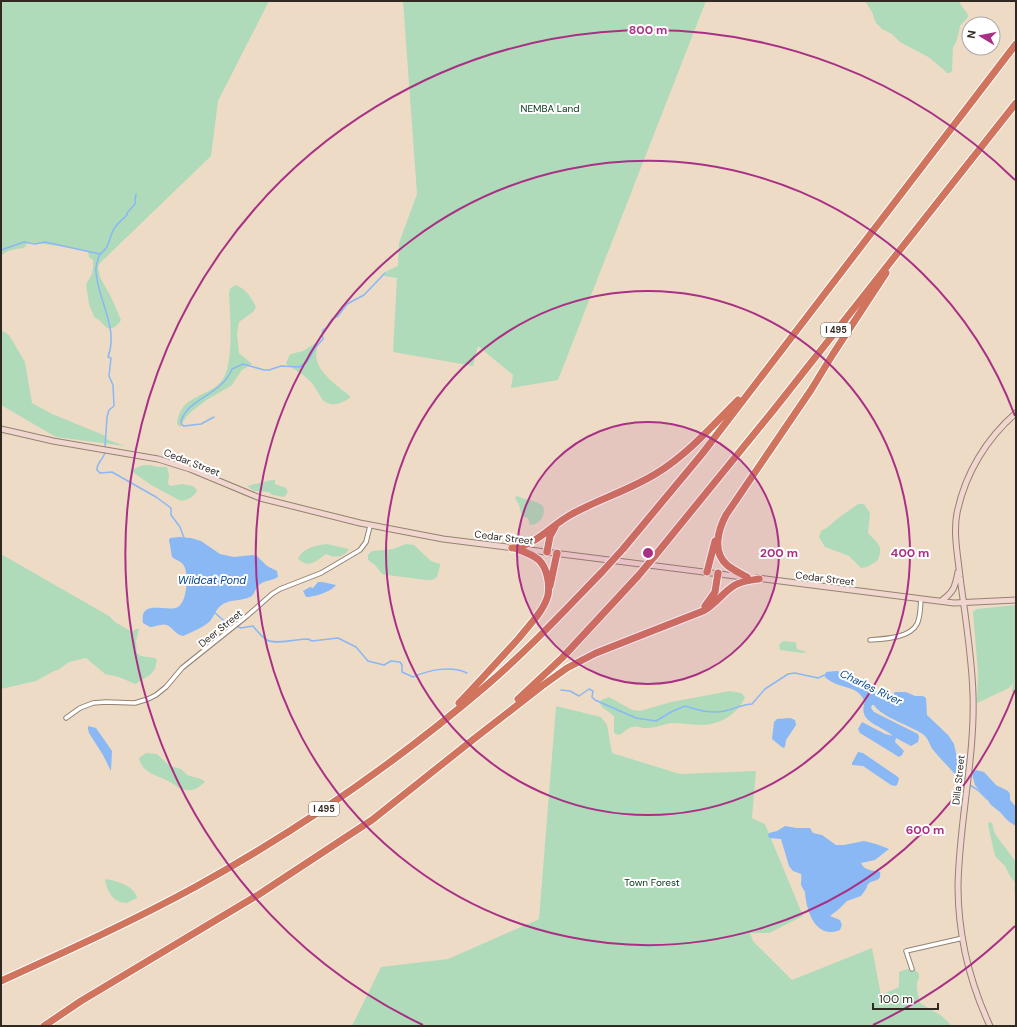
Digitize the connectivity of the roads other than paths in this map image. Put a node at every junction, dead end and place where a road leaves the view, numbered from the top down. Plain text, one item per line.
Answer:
1 (1016, 44) edge
2 (1016, 103) edge
3 (916, 229) junction
4 (765, 371) junction
5 (1016, 413) edge
6 (1, 429) edge
7 (558, 522) junction
8 (370, 526) junction
9 (718, 532) junction
10 (512, 548) junction
11 (547, 552) junction
12 (557, 553) junction
13 (959, 567) junction
14 (707, 572) junction
15 (718, 574) junction
16 (747, 577) junction
17 (759, 578) junction
18 (548, 594) junction
19 (922, 599) junction
20 (1016, 600) edge
21 (941, 601) junction
22 (964, 603) junction
23 (696, 614) junction
24 (870, 640) dead end
25 (66, 718) dead end
26 (439, 724) junction
27 (470, 742) junction
28 (963, 938) junction
29 (912, 969) dead end
30 (1, 981) edge
31 (44, 1026) edge
32 (990, 1026) edge

1 - 4 highway, I 495
2 - 3 highway, I 495
3 - 9 highway
3 - 27 highway, I 495, bridge
4 - 7 highway
4 - 26 highway, I 495, bridge
5 - 13 main road
6 - 8 main road, Cedar Street
7 - 10 highway
7 - 11 highway
8 - 10 main road, Cedar Street
8 - 25 street, Deer Street
9 - 14 highway
9 - 16 highway
10 - 11 main road, Cedar Street
10 - 18 highway
11 - 12 main road, Cedar Street
12 - 14 main road, Cedar Street
12 - 18 highway
13 - 21 main road
13 - 22 main road, Dilla Street
14 - 15 main road, Cedar Street
15 - 16 main road, Cedar Street
15 - 23 highway
16 - 17 main road, Cedar Street
17 - 19 main road, Cedar Street
17 - 23 highway
18 - 26 highway
19 - 21 main road, Cedar Street
19 - 24 street
20 - 22 main road, Cedar Street
21 - 22 main road, Cedar Street
22 - 28 main road, Dilla Street
23 - 27 highway
26 - 30 highway, I 495
27 - 31 highway, I 495
28 - 29 street
28 - 32 main road, Dilla Street

